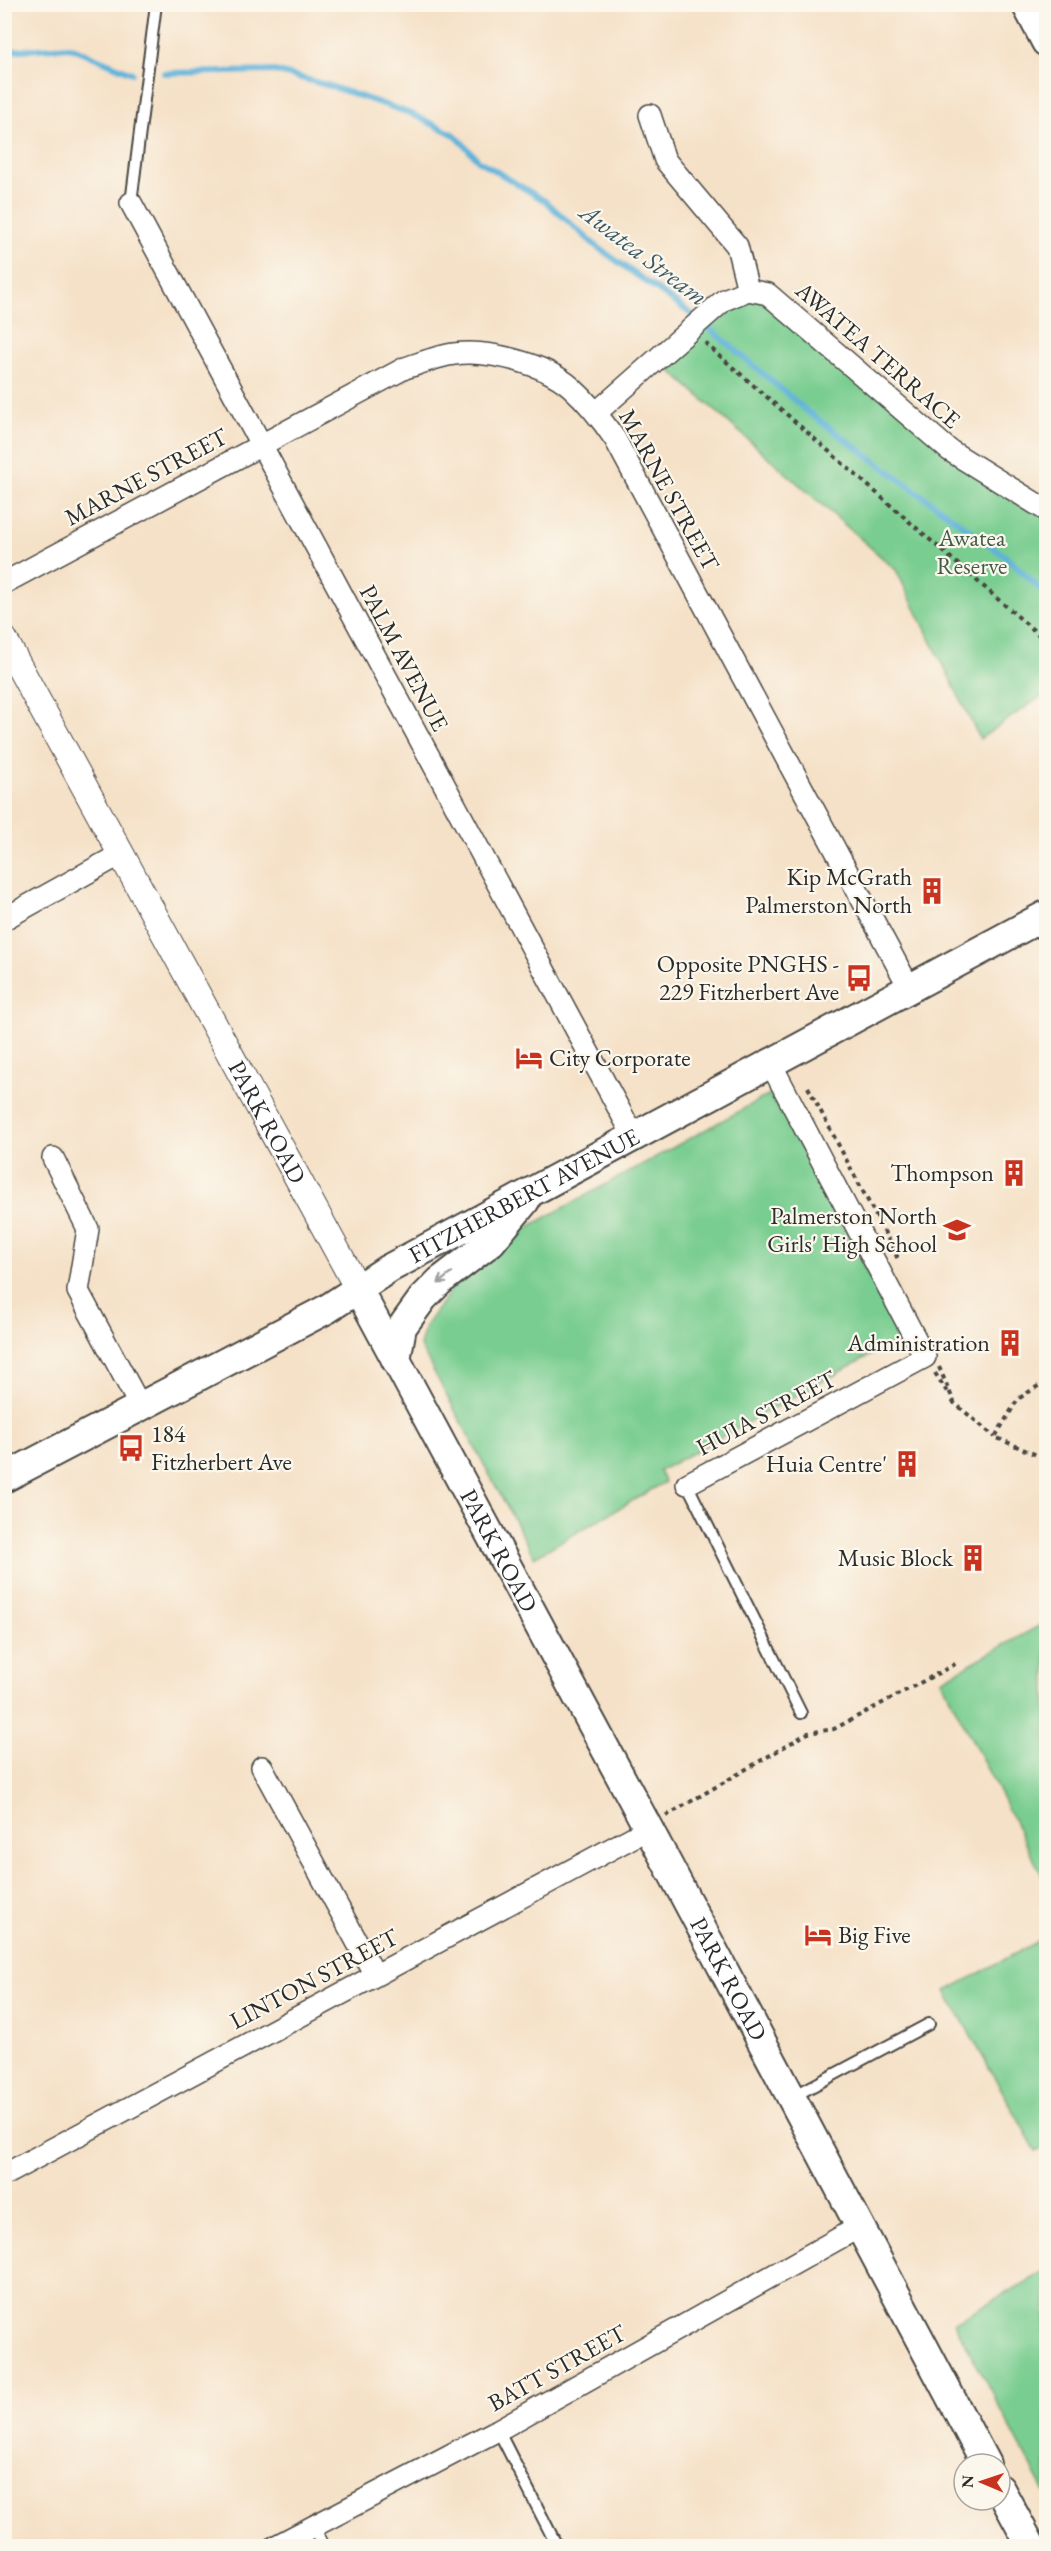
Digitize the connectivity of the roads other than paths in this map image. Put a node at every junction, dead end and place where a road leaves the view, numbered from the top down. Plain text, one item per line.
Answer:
1 (156, 4) edge
2 (1026, 4) edge
3 (1047, 42) edge
4 (650, 115) dead end
5 (131, 203) joint
6 (748, 290) junction
7 (597, 412) junction
8 (259, 444) junction
9 (1047, 510) edge
10 (4, 583) edge
11 (4, 639) edge
12 (121, 854) junction
13 (1047, 915) edge
14 (4, 919) edge
15 (910, 989) junction
16 (771, 1064) junction
17 (634, 1137) junction
18 (53, 1158) dead end
19 (534, 1191) junction
20 (358, 1289) junction
21 (396, 1360) junction
22 (140, 1406) junction
23 (4, 1478) edge
24 (687, 1484) joint
25 (801, 1713) dead end
26 (262, 1767) dead end
27 (648, 1829) junction
28 (375, 1975) junction
29 (929, 2024) dead end
30 (791, 2098) junction
31 (4, 2175) edge
32 (859, 2227) junction
33 (498, 2430) junction
34 (980, 2452) edge
35 (1012, 2511) edge
36 (314, 2526) junction
37 (276, 2547) edge
38 (324, 2547) edge
39 (558, 2547) edge
40 (1031, 2547) edge

1 - 5 lane
2 - 3 main road
4 - 6 street
5 - 8 street, PALM AVENUE
6 - 7 street
6 - 9 street, AWATEA TERRACE
7 - 8 street, MARNE STREET
7 - 15 street, MARNE STREET
8 - 10 street, MARNE STREET
8 - 17 street, PALM AVENUE
11 - 12 street, PARK ROAD
12 - 14 street
12 - 20 street, PARK ROAD
13 - 15 main road, FITZHERBERT AVENUE
15 - 16 main road, FITZHERBERT AVENUE
16 - 17 main road, FITZHERBERT AVENUE
16 - 24 street, HUIA STREET
17 - 19 main road, FITZHERBERT AVENUE
18 - 22 street
19 - 20 main road, FITZHERBERT AVENUE
19 -> 21 main road
20 - 21 main road, PARK ROAD
20 - 22 main road, FITZHERBERT AVENUE
21 - 27 main road, PARK ROAD
22 - 23 main road, FITZHERBERT AVENUE
24 - 25 lane
26 - 28 street
27 - 28 street, LINTON STREET
27 - 30 main road, PARK ROAD
28 - 31 street, LINTON STREET
29 - 30 lane
30 - 32 main road, PARK ROAD
32 - 33 street, BATT STREET
32 - 34 main road, PARK ROAD
33 - 36 street, BATT STREET
33 - 39 lane
35 - 40 main road
36 - 37 street, BATT STREET
36 - 38 lane

